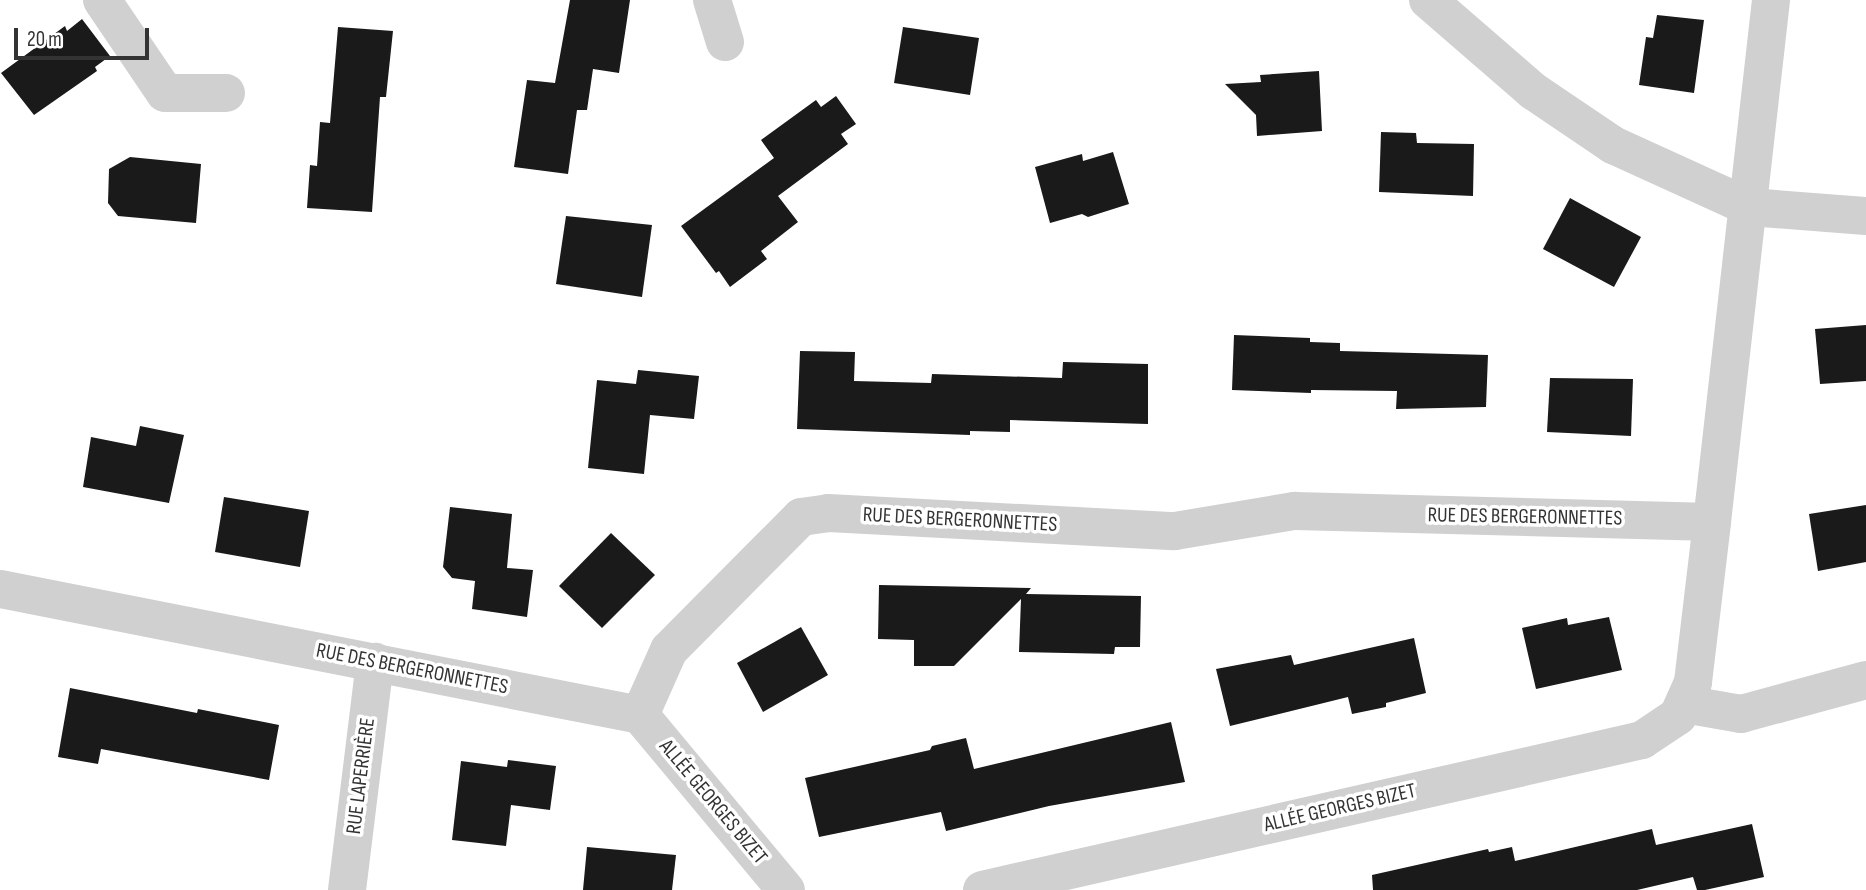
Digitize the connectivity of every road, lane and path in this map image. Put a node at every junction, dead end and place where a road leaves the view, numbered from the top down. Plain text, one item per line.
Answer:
1 (102, 0) edge
2 (712, 0) edge
3 (1428, 0) edge
4 (1771, 0) edge
5 (725, 42) dead end
6 (226, 93) dead end
7 (1749, 207) junction
8 (1866, 216) edge
9 (1712, 522) junction
10 (0, 589) edge
11 (375, 662) junction
12 (1866, 680) edge
13 (1684, 704) junction
14 (640, 715) junction
15 (347, 890) edge
16 (786, 890) edge
17 (982, 890) edge

1 - 6 street
2 - 5 street
3 - 7 street
4 - 7 street
7 - 8 street
7 - 9 street
9 - 13 street, ALLÉE GEORGES BIZET
9 - 14 street, RUE DES BERGERONNETTES
10 - 11 street, RUE DES BERGERONNETTES
11 - 14 street, RUE DES BERGERONNETTES
11 - 15 street, RUE LAPERRIÈRE
12 - 13 street
13 - 17 street, ALLÉE GEORGES BIZET
14 - 16 street, ALLÉE GEORGES BIZET

